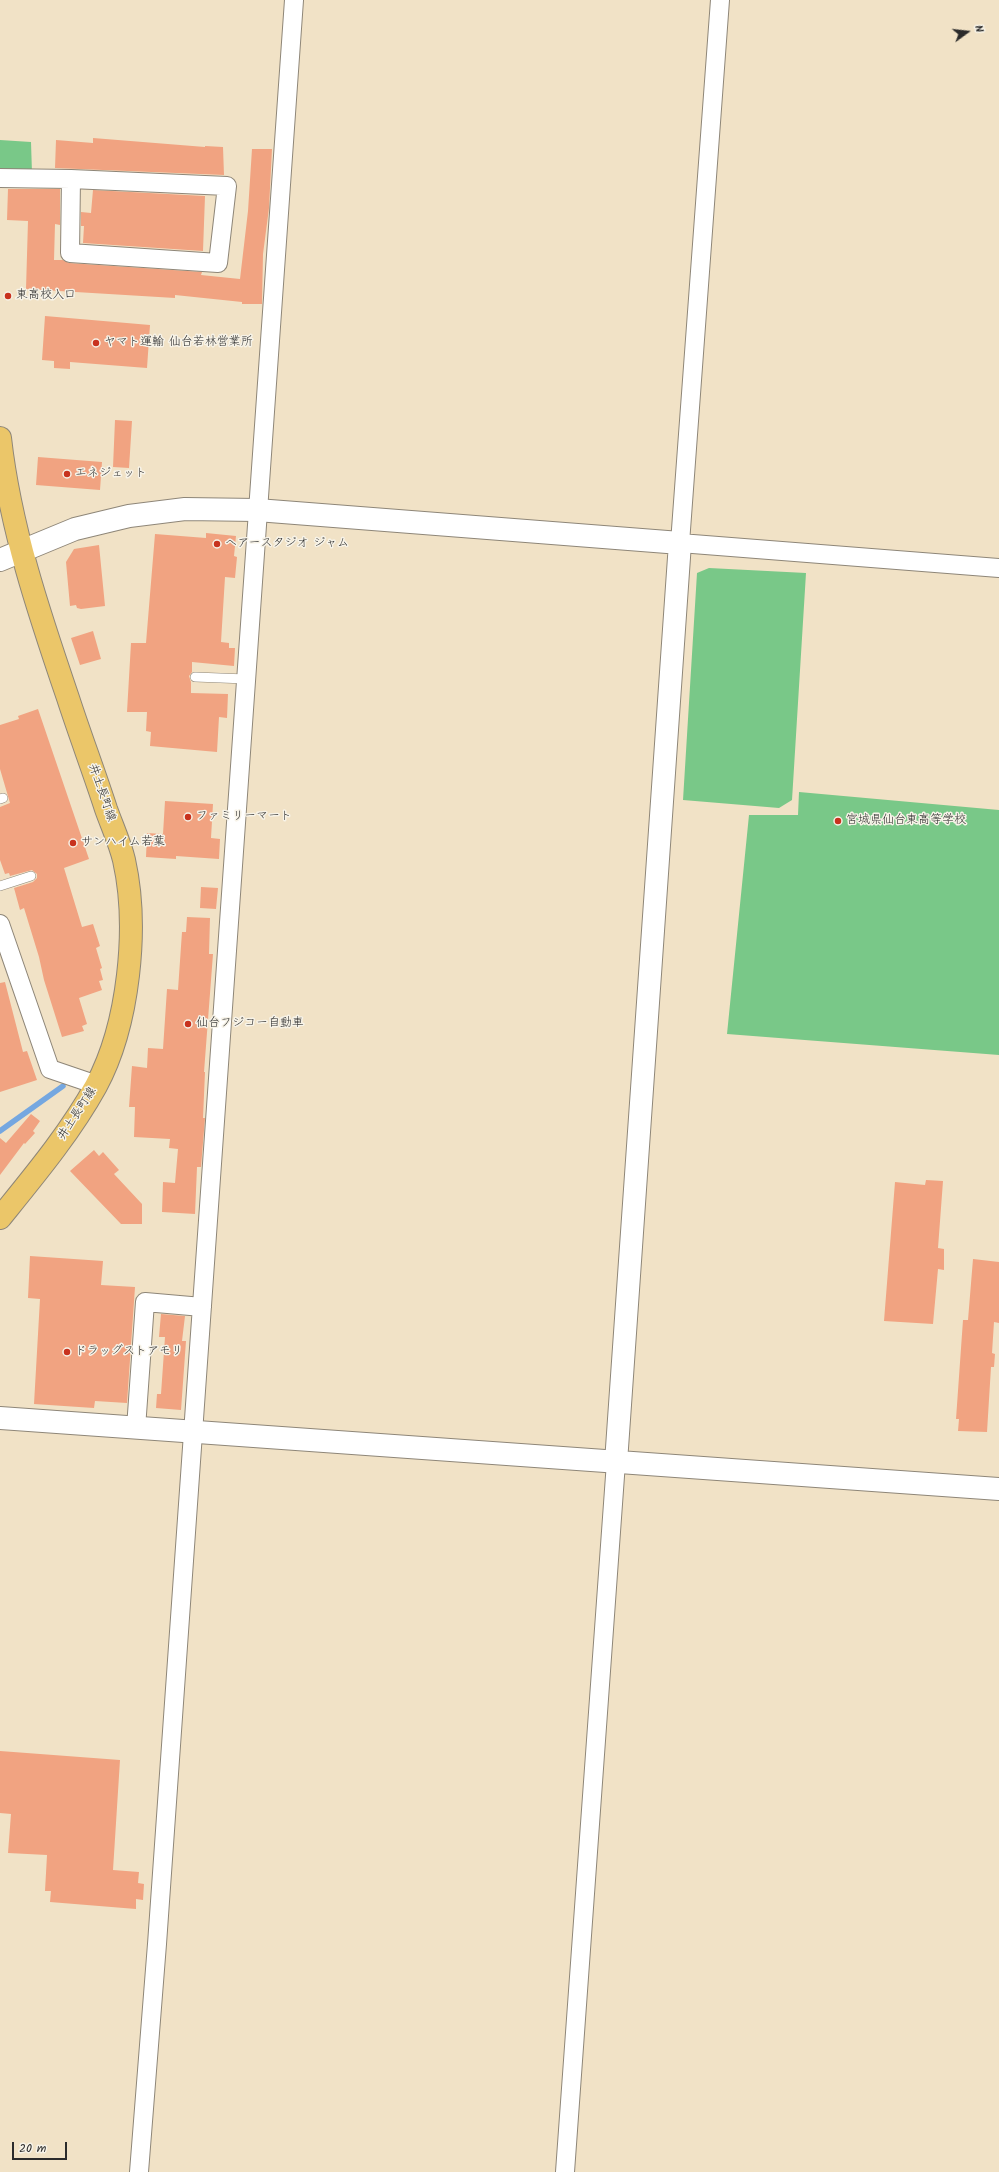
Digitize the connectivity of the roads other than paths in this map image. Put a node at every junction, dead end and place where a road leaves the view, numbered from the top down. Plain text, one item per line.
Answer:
1 (294, 0) edge
2 (720, 0) edge
3 (0, 178) edge
4 (71, 179) junction
5 (0, 438) edge
6 (257, 510) junction
7 (680, 543) junction
8 (21, 551) junction
9 (0, 560) edge
10 (999, 568) edge
11 (195, 677) dead end
12 (246, 680) junction
13 (30, 876) dead end
14 (0, 886) edge
15 (0, 924) edge
16 (96, 1085) junction
17 (0, 1218) edge
18 (202, 1306) junction
19 (0, 1418) edge
20 (136, 1428) junction
21 (193, 1432) junction
22 (616, 1462) junction
23 (999, 1489) edge
24 (139, 2172) edge
25 (565, 2172) edge

1 - 6 street
2 - 7 street
3 - 4 street
4 - 4 street
5 - 8 main road, 井土長町線
6 - 7 street
6 - 8 street
6 - 12 street
7 - 10 street
7 - 22 street
8 - 9 street
8 - 16 main road, 井土長町線
11 - 12 lane
12 - 18 street
13 - 14 lane
15 - 16 street
16 - 17 main road, 井土長町線
18 - 20 street
18 - 21 street
19 - 20 street
20 - 21 street
21 - 22 street
21 - 24 street
22 - 23 street
22 - 25 street

